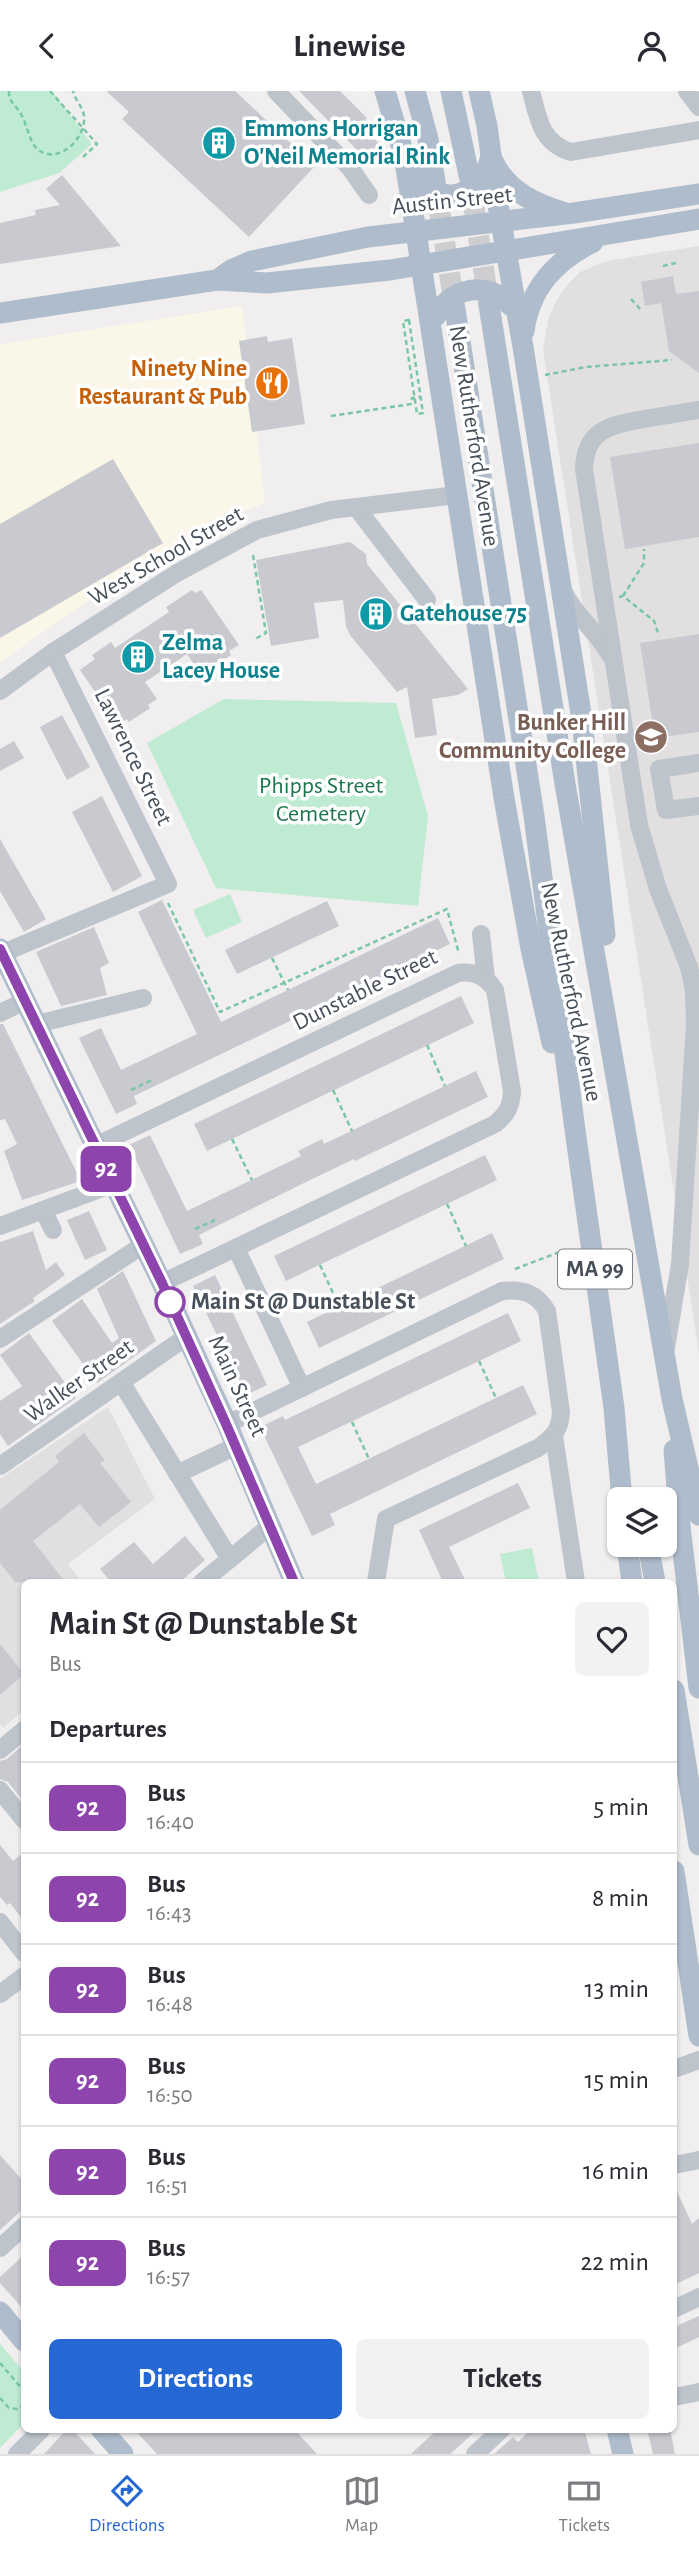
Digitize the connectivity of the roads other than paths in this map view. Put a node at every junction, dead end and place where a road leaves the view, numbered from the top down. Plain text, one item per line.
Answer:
1 (276, 91) edge
2 (386, 91) edge
3 (415, 91) edge
4 (451, 91) edge
5 (478, 91) edge
6 (531, 91) edge
7 (687, 91) edge
8 (699, 107) edge
9 (699, 130) edge
10 (404, 155) junction
11 (491, 156) junction
12 (469, 176) tunnel mouth
13 (435, 181) tunnel mouth
14 (369, 195) dead end
15 (696, 195) edge
16 (574, 213) junction
17 (699, 219) edge
18 (501, 222) junction
19 (415, 232) junction
20 (620, 232) junction
21 (506, 251) junction
22 (420, 265) junction
23 (217, 280) junction
24 (489, 305) tunnel mouth
25 (455, 309) tunnel mouth
26 (0, 313) edge
27 (517, 316) junction
28 (432, 333) junction
29 (523, 347) junction
30 (699, 410) edge
31 (457, 495) junction
32 (356, 507) junction
33 (559, 581) junction
34 (426, 600) dead end
35 (53, 652) junction
36 (615, 668) junction
37 (0, 691) edge
38 (699, 763) edge
39 (662, 790) junction
40 (634, 795) junction
41 (699, 806) edge
42 (481, 934) dead end
43 (1, 951) edge
44 (689, 967) junction
45 (486, 979) junction
46 (699, 985) edge
47 (143, 998) dead end
48 (25, 1000) junction
49 (0, 1013) edge
50 (37, 1024) junction
51 (622, 1108) junction
52 (575, 1130) junction
53 (95, 1146) junction
54 (699, 1165) edge
55 (113, 1184) junction
56 (685, 1205) junction
57 (43, 1210) junction
58 (0, 1226) edge
59 (53, 1230) dead end
60 (143, 1245) junction
61 (236, 1248) junction
62 (162, 1283) junction
63 (186, 1337) junction
64 (0, 1339) edge
65 (666, 1359) junction
66 (121, 1382) junction
67 (302, 1388) junction
68 (671, 1399) junction
69 (614, 1408) junction
70 (226, 1424) junction
71 (554, 1436) junction
72 (236, 1446) junction
73 (0, 1466) edge
74 (177, 1474) junction
75 (621, 1487) edge
76 (635, 1487) edge
77 (699, 1515) edge
78 (270, 1526) junction
79 (629, 1557) edge
80 (650, 1557) edge
81 (230, 1559) junction
82 (206, 1579) edge
83 (293, 1579) edge
84 (376, 1579) edge
85 (576, 1579) edge
86 (632, 1579) edge
87 (654, 1579) edge
88 (699, 1688) edge
89 (677, 1709) edge
90 (21, 1732) edge
91 (0, 1750) edge
92 (0, 1790) edge
93 (21, 1816) edge
94 (699, 1845) edge
95 (677, 1892) edge
96 (0, 1922) edge
97 (21, 1949) edge
98 (21, 1978) edge
99 (0, 1994) edge
100 (699, 2036) edge
101 (699, 2060) edge
102 (677, 2068) edge
103 (699, 2160) edge
104 (677, 2161) edge
105 (21, 2229) edge
106 (0, 2248) edge
107 (699, 2297) edge
108 (677, 2308) edge
109 (0, 2312) edge
110 (21, 2337) edge
111 (699, 2392) edge
112 (677, 2396) edge
113 (38, 2433) edge
114 (105, 2433) edge
115 (498, 2433) edge
116 (618, 2433) edge
117 (17, 2454) edge
118 (123, 2454) edge
119 (475, 2454) edge
120 (623, 2454) edge

1 - 14 street
2 - 10 main road, New Rutherford Avenue
3 - 13 main road
4 - 12 main road
5 - 11 main road, New Rutherford Avenue
6 - 9 street
7 - 8 street
10 - 11 main road
10 - 19 main road, New Rutherford Avenue
11 - 16 main road
11 - 18 main road, New Rutherford Avenue
15 - 16 main road, Austin Street
16 - 18 main road, Austin Street
17 - 20 main road, Austin Street
18 - 19 main road, Austin Street
18 - 21 main road, New Rutherford Avenue
19 - 22 main road, New Rutherford Avenue
19 - 23 main road, Austin Street
20 - 21 main road, Austin Street
20 - 29 main road
21 - 22 main road, Austin Street
21 - 27 main road, New Rutherford Avenue
22 - 23 main road, Austin Street
22 - 28 main road, New Rutherford Avenue
23 - 26 main road, Austin Street
24 - 51 main road, New Rutherford Avenue / MA 99
25 - 52 main road, New Rutherford Avenue / MA 99
27 - 28 main road
27 - 29 main road, New Rutherford Avenue
28 - 31 main road, New Rutherford Avenue
29 - 33 main road, New Rutherford Avenue
30 - 36 street
31 - 32 street, West School Street
31 - 52 main road, New Rutherford Avenue
32 - 34 street
32 - 35 street, West School Street
33 - 36 street
33 - 51 main road, New Rutherford Avenue
35 - 37 street, West School Street
35 - 43 street, Lawrence Street
36 - 40 street
38 - 39 street
39 - 40 street
39 - 41 street
40 - 44 street
42 - 45 street
43 - 48 main road, Main Street
44 - 46 street
44 - 56 street
45 - 53 street, Dunstable Street
45 - 61 street
47 - 50 street
48 - 49 street
48 - 50 main road, Main Street
50 - 53 main road, Main Street
51 - 65 main road, MA 99
52 - 69 main road, MA 99
53 - 55 main road, Main Street
54 - 56 street
55 - 57 street
55 - 60 main road, Main Street
56 - 65 street
57 - 58 street
57 - 59 street
60 - 62 main road, Main Street
60 - 64 street
61 - 62 street
61 - 67 street
62 - 63 main road, Main Street
63 - 66 street, Walker Street
63 - 70 main road, Main Street
65 - 68 main road, MA 99
66 - 73 street, Walker Street
66 - 74 street
67 - 70 street
67 - 71 street
68 - 77 main road
68 - 88 main road, MA 99
69 - 75 main road
69 - 76 main road, MA 99
70 - 72 main road, Main Street
71 - 84 street
71 - 85 street
72 - 74 street
72 - 78 main road, Main Street
74 - 81 street
78 - 81 street
78 - 83 main road, Main Street
79 - 86 main road
80 - 87 main road
81 - 82 street
89 - 94 main road
90 - 91 street
92 - 93 street
95 - 100 main road
96 - 97 street
98 - 99 street
101 - 102 street
103 - 104 street
105 - 106 street
107 - 108 street
109 - 110 main road
111 - 112 street
113 - 117 street
114 - 118 main road
115 - 119 street
116 - 120 main road

